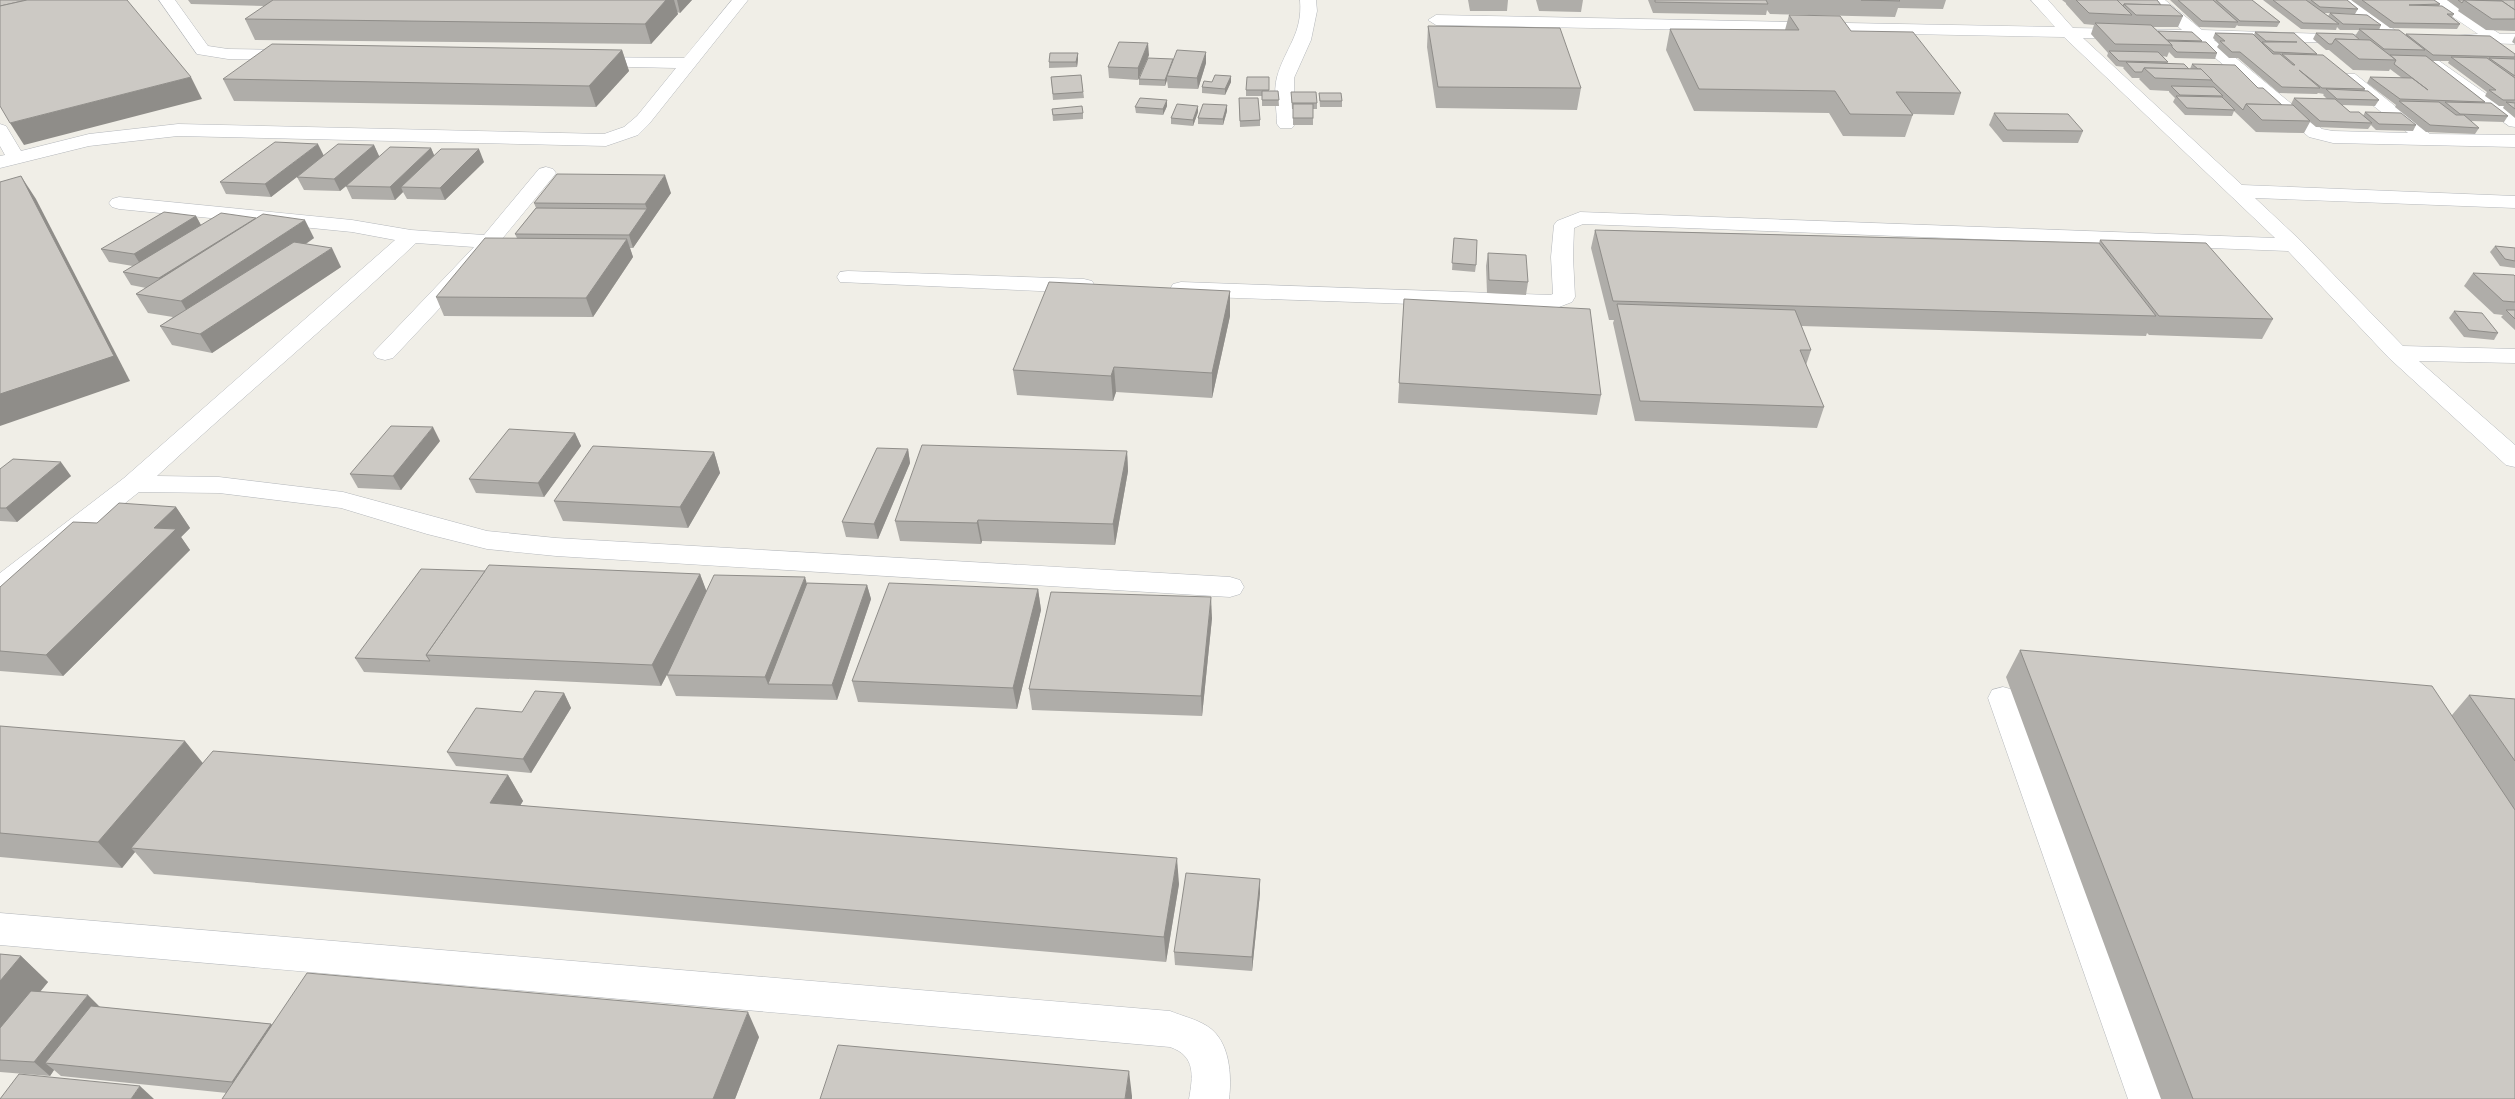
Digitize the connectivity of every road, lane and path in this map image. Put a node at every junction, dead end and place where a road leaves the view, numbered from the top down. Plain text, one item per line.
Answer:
1 (167, 0) edge
2 (740, 0) edge
3 (1308, 0) edge
4 (2039, 0) edge
5 (2156, 0) edge
6 (2342, 0) edge
7 (2436, 0) edge
8 (1436, 20) dead end
9 (2275, 21) edge
10 (2068, 32) junction
11 (2198, 36) junction
12 (2296, 37) junction
13 (2399, 39) junction
14 (2497, 39) junction
15 (2515, 39) edge
16 (2515, 51) edge
17 (306, 55) edge
18 (2319, 55) edge
19 (571, 60) edge
20 (689, 63) junction
21 (2335, 67) edge
22 (2515, 122) edge
23 (1286, 124) dead end
24 (0, 130) edge
25 (2427, 138) junction
26 (2515, 141) edge
27 (8, 160) edge
28 (546, 173) dead end
29 (2236, 191) junction
30 (2515, 202) edge
31 (119, 203) dead end
32 (411, 236) junction
33 (489, 242) junction
34 (2294, 245) junction
35 (848, 277) dead end
36 (1107, 286) edge
37 (1156, 288) edge
38 (385, 353) dead end
39 (2397, 353) junction
40 (2515, 356) edge
41 (2515, 459) edge
42 (133, 484) junction
43 (11, 568) edge
44 (1230, 587) dead end
45 (0, 588) edge
46 (2003, 698) dead end
47 (0, 929) edge
48 (1209, 1099) edge
49 (2148, 1099) edge

1 - 17 street
2 - 20 street
3 - 23 street
4 - 10 street
5 - 11 street
6 - 13 street
7 - 14 street
8 - 10 street
9 - 12 street
10 - 11 street
10 - 29 street
11 - 12 street
11 - 25 street
12 - 13 street
12 - 18 street
13 - 14 street
13 - 22 street
14 - 15 street
14 - 16 street
19 - 20 street
20 - 27 street
21 - 25 street
24 - 27 street
25 - 26 street
28 - 33 street
29 - 30 street
29 - 34 street
31 - 32 street
32 - 33 street
32 - 42 street
33 - 38 street
34 - 37 street
34 - 39 street
35 - 36 street
39 - 40 street
39 - 41 street
42 - 43 street
42 - 44 street
43 - 45 street
46 - 49 street
47 - 48 street

